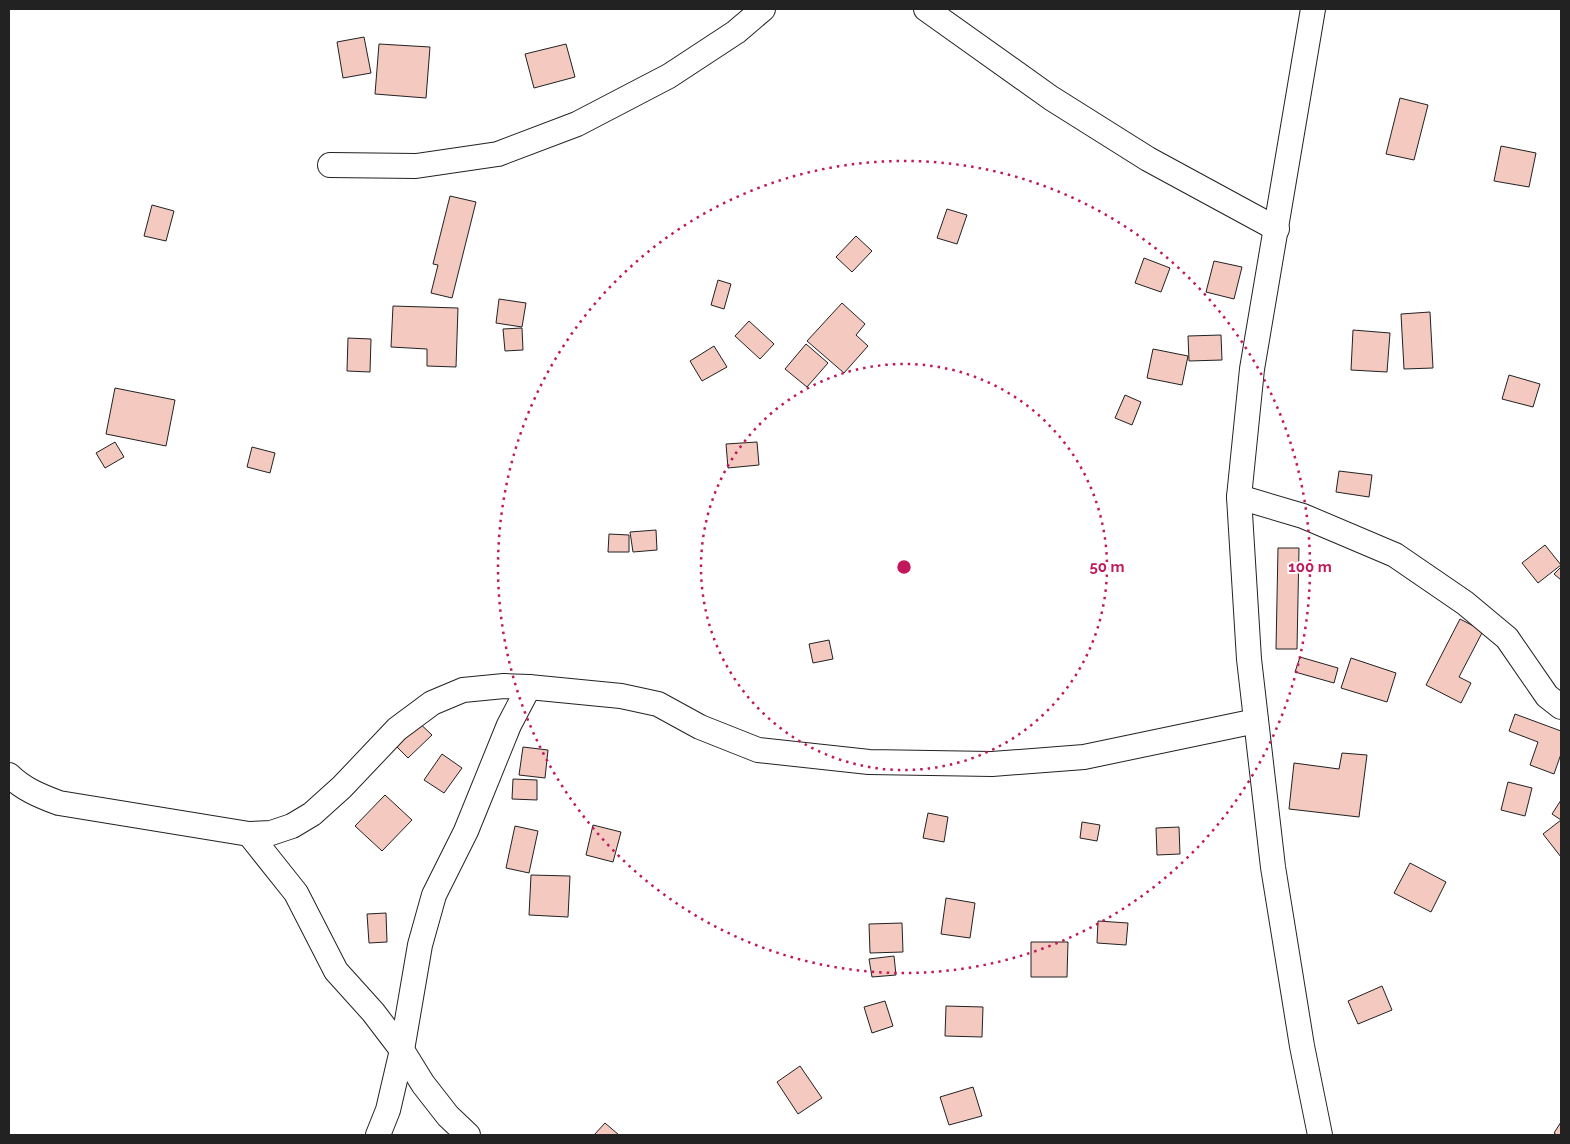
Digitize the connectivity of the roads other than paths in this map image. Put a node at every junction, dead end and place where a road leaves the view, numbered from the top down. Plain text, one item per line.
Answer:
1 (763, 9) edge
2 (926, 9) edge
3 (1313, 9) edge
4 (330, 165) dead end
5 (1277, 229) junction
6 (1239, 497) junction
7 (529, 687) junction
8 (1561, 707) edge
9 (1256, 721) junction
10 (9, 775) edge
11 (249, 834) junction
12 (402, 1050) junction
13 (378, 1135) edge
14 (468, 1135) edge
15 (1320, 1135) edge

1 - 4 street
2 - 5 street
3 - 5 street
5 - 6 street
6 - 8 street
6 - 9 street
7 - 9 street
7 - 11 street
7 - 12 street
9 - 15 street
10 - 11 street
11 - 12 street
12 - 13 street
12 - 14 street

